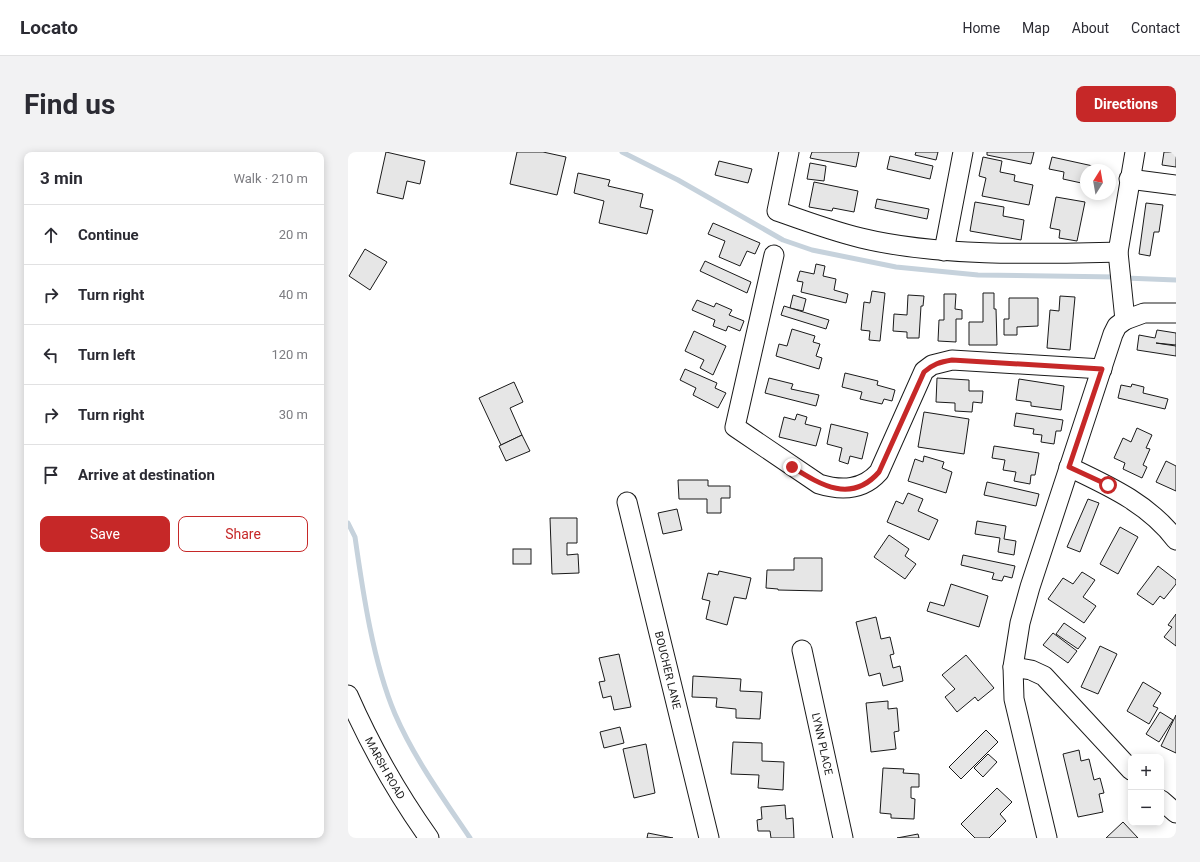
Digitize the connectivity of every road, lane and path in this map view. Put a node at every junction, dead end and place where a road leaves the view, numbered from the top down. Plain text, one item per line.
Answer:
1 (789, 152) edge
2 (963, 152) edge
3 (1135, 152) edge
4 (1130, 178) junction
5 (1176, 185) edge
6 (944, 251) junction
7 (1118, 252) junction
8 (774, 255) dead end
9 (1176, 313) edge
10 (1125, 320) junction
11 (1102, 369) junction
12 (1069, 467) junction
13 (627, 502) dead end
14 (1176, 540) edge
15 (802, 650) dead end
16 (1013, 667) junction
17 (348, 694) edge
18 (1128, 767) edge
19 (1164, 803) edge
20 (1176, 813) edge
21 (429, 838) edge
22 (710, 838) edge
23 (843, 838) edge
24 (1047, 838) edge

1 - 6 street
2 - 6 street
3 - 4 street
4 - 5 street
4 - 7 street
6 - 7 street
7 - 10 street
8 - 11 street
9 - 10 street
10 - 11 street
11 - 12 street
12 - 14 street
12 - 16 street
13 - 22 street, BOUCHER LANE
15 - 23 street, LYNN PLACE
16 - 18 street
16 - 24 street
17 - 21 street, MARSH ROAD
19 - 20 street

